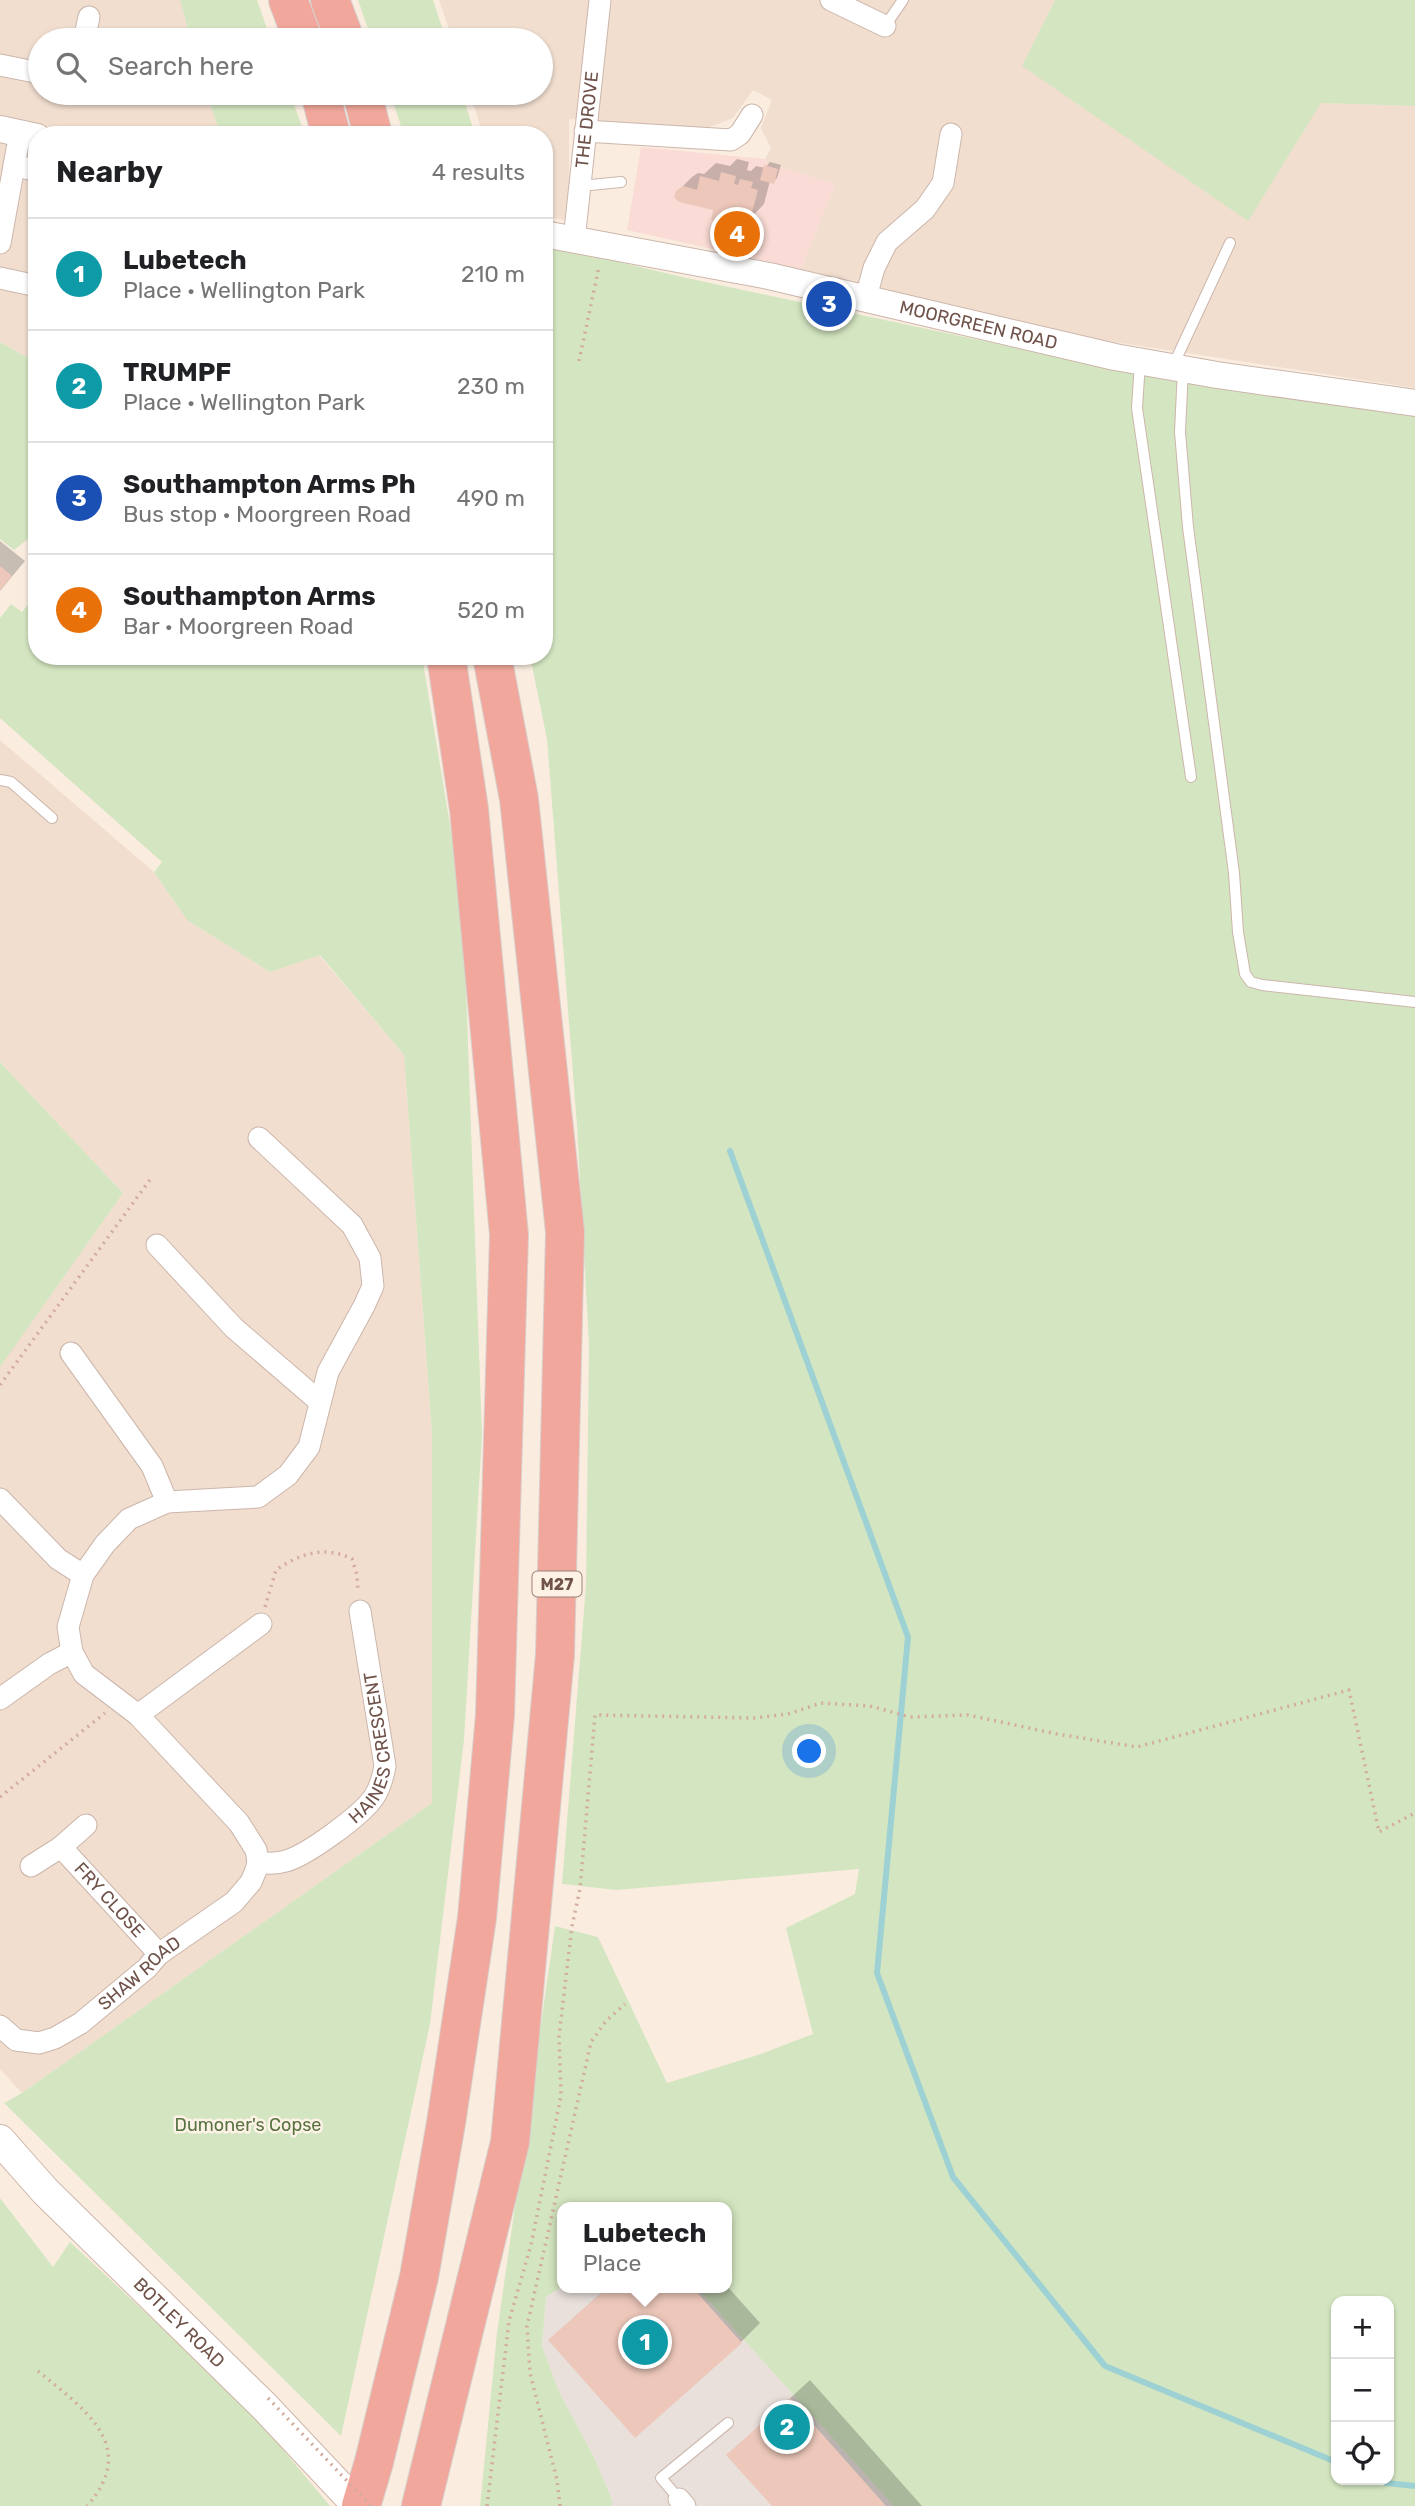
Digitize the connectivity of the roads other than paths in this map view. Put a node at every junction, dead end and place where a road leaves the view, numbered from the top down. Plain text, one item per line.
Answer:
1 (288, 0) edge
2 (330, 0) edge
3 (600, 0) edge
4 (831, 0) edge
5 (903, 0) edge
6 (89, 17) dead end
7 (885, 26) joint
8 (87, 28) edge
9 (298, 28) edge
10 (340, 28) edge
11 (0, 65) edge
12 (28, 71) edge
13 (323, 105) edge
14 (365, 105) edge
15 (752, 115) dead end
16 (329, 126) edge
17 (371, 126) edge
18 (585, 131) junction
19 (19, 133) edge
20 (951, 134) dead end
21 (9, 171) edge
22 (28, 171) edge
23 (621, 182) dead end
24 (580, 186) junction
25 (1, 233) edge
26 (553, 236) edge
27 (574, 240) junction
28 (1230, 243) dead end
29 (0, 278) edge
30 (28, 284) edge
31 (866, 297) junction
32 (1140, 362) junction
33 (1178, 368) junction
34 (1415, 403) edge
35 (447, 665) edge
36 (494, 665) edge
37 (1191, 777) dead end
38 (0, 780) edge
39 (52, 818) dead end
40 (1415, 1002) edge
41 (259, 1138) dead end
42 (157, 1245) dead end
43 (71, 1353) dead end
44 (320, 1402) junction
45 (0, 1500) edge
46 (167, 1503) junction
47 (83, 1575) junction
48 (360, 1611) road end
49 (261, 1624) road end
50 (72, 1652) junction
51 (0, 1699) edge
52 (138, 1714) junction
53 (86, 1825) dead end
54 (61, 1847) junction
55 (258, 1862) junction
56 (32, 1866) dead end
57 (159, 1954) junction
58 (0, 2026) edge
59 (0, 2140) edge
60 (728, 2423) dead end
61 (682, 2503) edge
62 (360, 2506) edge
63 (421, 2506) edge

1 - 9 highway
2 - 10 highway
3 - 18 street, THE DROVE
4 - 7 street
5 - 7 lane
6 - 8 street
11 - 12 street
13 - 16 highway
14 - 17 highway
15 - 18 street
18 - 24 street, THE DROVE
19 - 21 street
20 - 31 street
21 - 22 street
21 - 25 street
23 - 24 lane
24 - 27 street, THE DROVE
26 - 27 street, MOORGREEN ROAD
27 - 31 street, MOORGREEN ROAD
28 - 33 lane
29 - 30 street
31 - 32 street, MOORGREEN ROAD
32 - 33 street, MOORGREEN ROAD
32 - 37 lane
33 - 34 street, MOORGREEN ROAD
33 - 40 lane
35 - 62 highway
36 - 63 highway, M27
38 - 39 lane
41 - 44 street
42 - 44 street
43 - 46 street
44 - 46 street
45 - 47 street
46 - 47 street
47 - 50 street
48 - 55 street, HAINES CRESCENT
49 - 52 street
50 - 51 street
50 - 52 street
52 - 55 street
53 - 54 street, FRY CLOSE
54 - 56 street, FRY CLOSE
54 - 57 street, FRY CLOSE
55 - 57 street, SHAW ROAD
57 - 58 street, SHAW ROAD
59 - 62 main road, BOTLEY ROAD
60 - 61 lane

